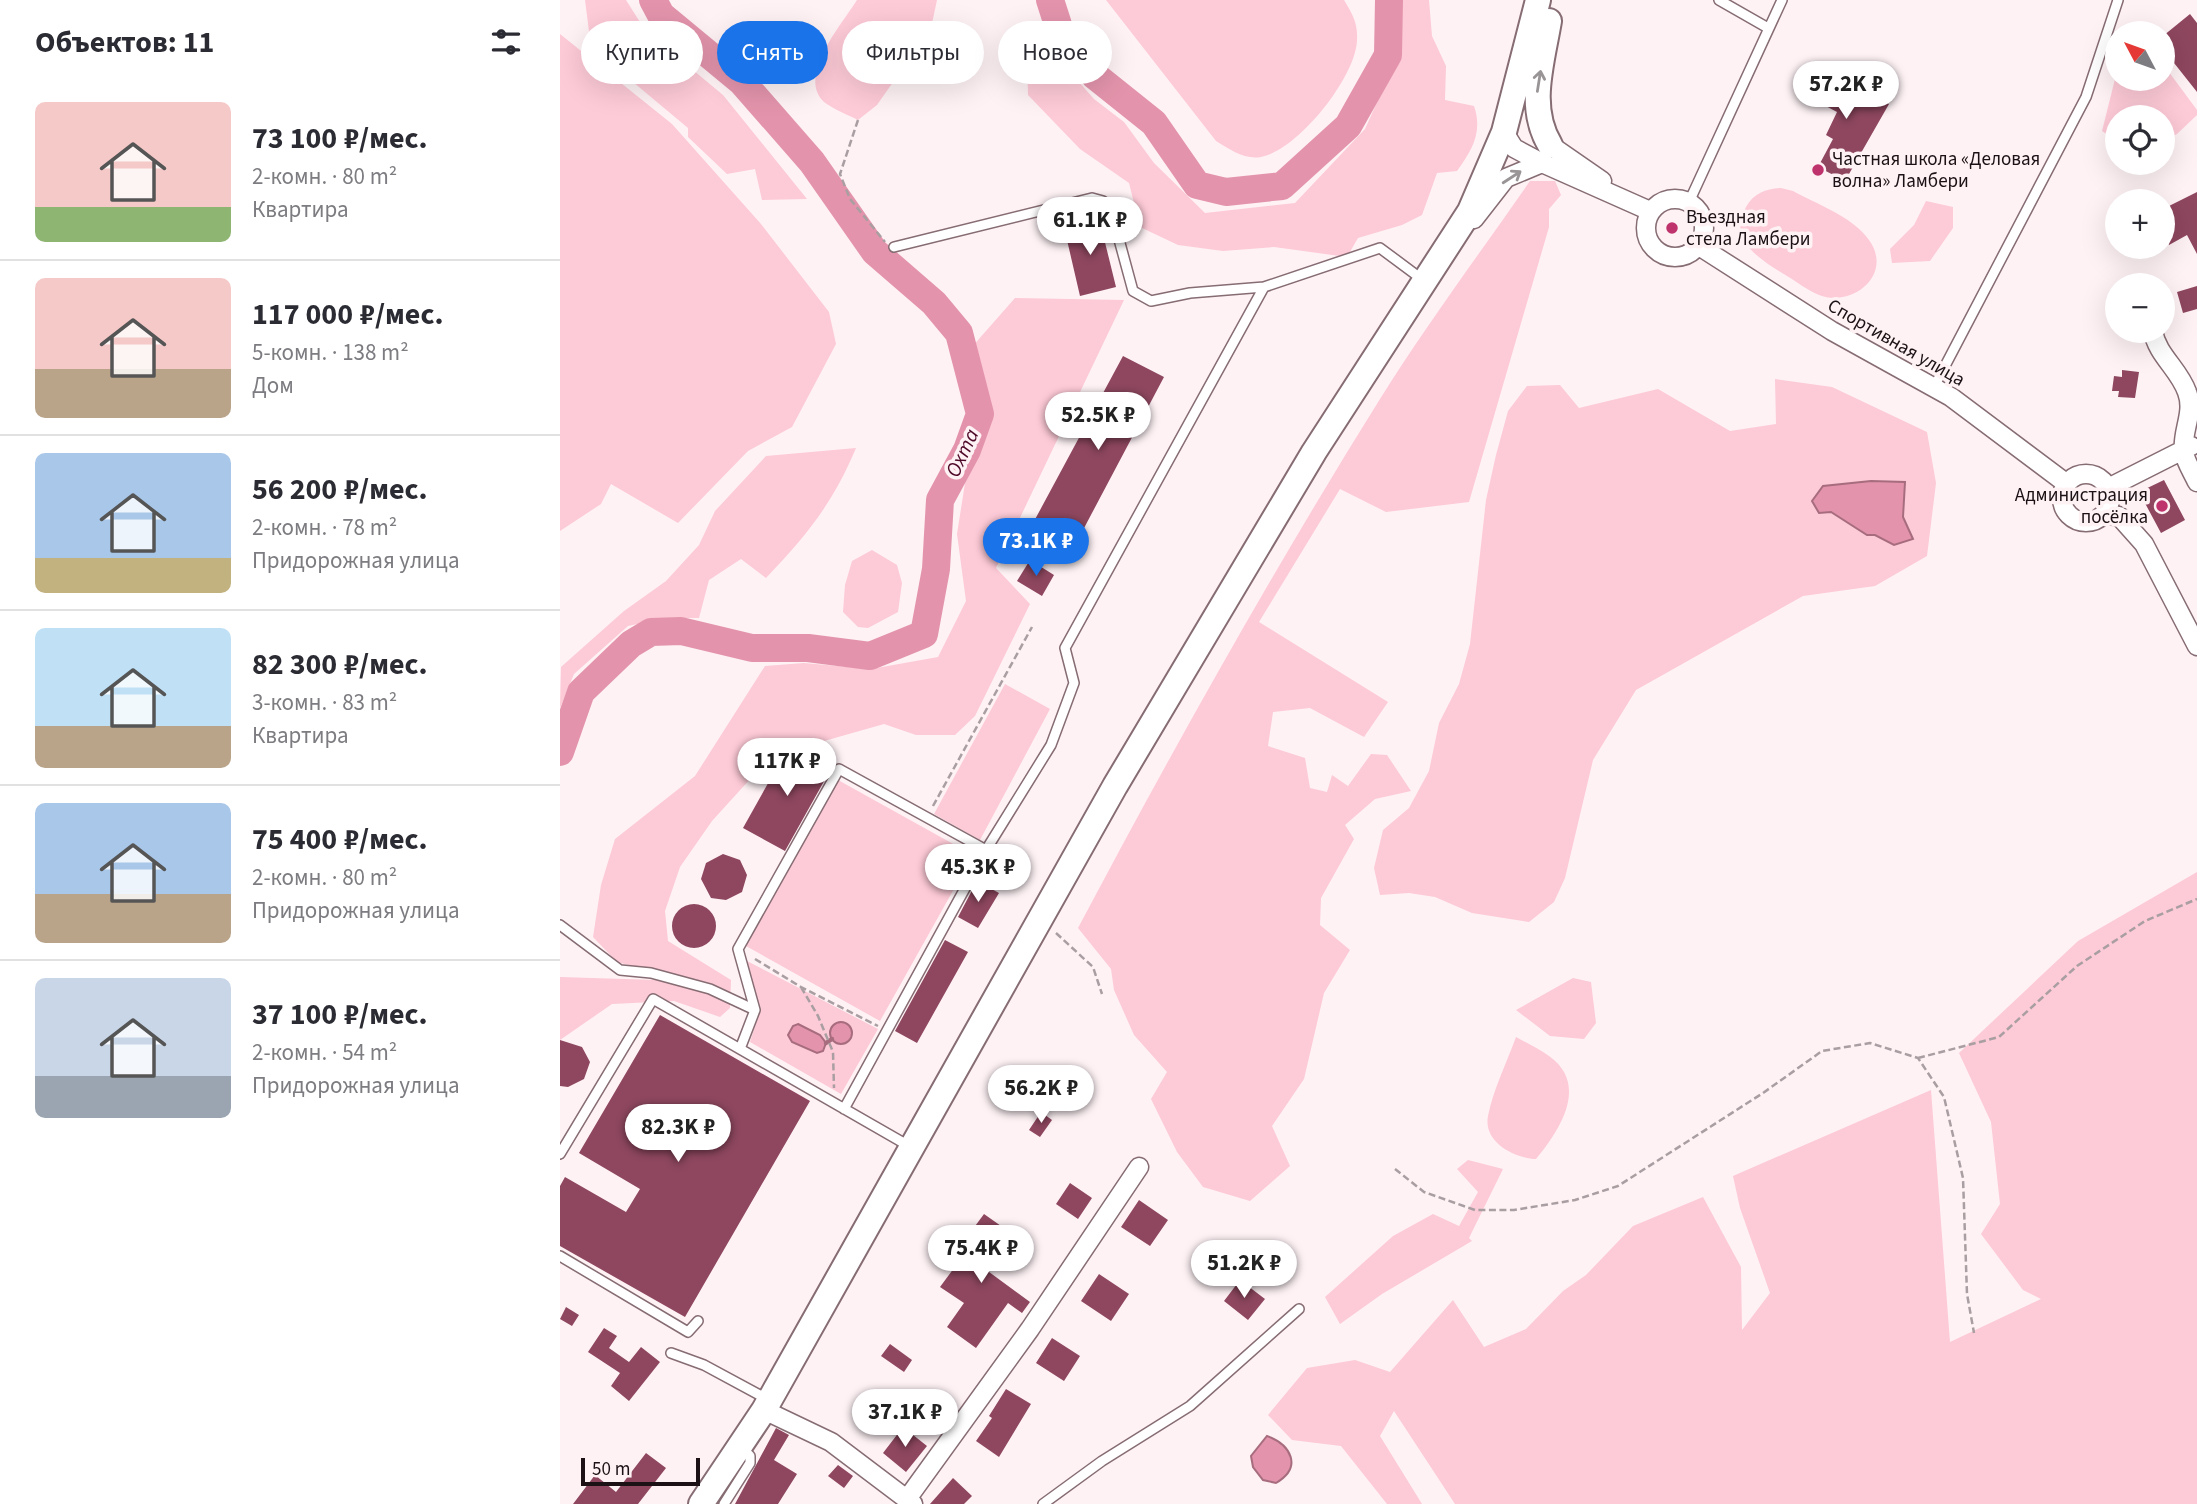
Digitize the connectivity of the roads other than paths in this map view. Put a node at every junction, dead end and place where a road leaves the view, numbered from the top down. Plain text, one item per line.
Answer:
1 (1538, 0) edge
2 (1550, 0) edge
3 (1718, 0) edge
4 (1782, 0) edge
5 (2118, 0) edge
6 (1768, 28) junction
7 (1504, 132) junction
8 (1546, 154) junction
9 (1689, 202) junction
10 (1642, 207) junction
11 (1455, 234) junction
12 (1699, 246) junction
13 (894, 247) road end
14 (1425, 281) junction
15 (1264, 287) junction
16 (2156, 343) edge
17 (1934, 387) junction
18 (2190, 447) edge
19 (2197, 482) edge
20 (2067, 484) junction
21 (2108, 488) junction
22 (2104, 515) junction
23 (2197, 646) edge
24 (986, 850) junction
25 (560, 925) edge
26 (755, 1010) junction
27 (740, 1049) junction
28 (844, 1109) junction
29 (911, 1147) junction
30 (560, 1154) edge
31 (1139, 1167) dead end
32 (560, 1256) edge
33 (1299, 1309) dead end
34 (698, 1321) dead end
35 (670, 1353) dead end
36 (767, 1405) junction
37 (740, 1447) junction
38 (910, 1501) edge
39 (701, 1504) edge
40 (724, 1504) edge
41 (1043, 1504) edge

1 - 7 main road
8 -> 2 main road
3 - 6 lane
4 - 6 lane
5 - 17 lane
6 - 9 lane
7 - 8 main road
7 - 11 main road
8 - 10 street
11 -> 8 street
9 - 10 street
9 - 12 street
10 - 12 street
11 - 14 main road
12 - 17 street, Спортивная улица
13 - 15 lane
14 - 15 lane
14 - 29 main road
15 - 24 lane
16 - 18 street
17 - 20 street, Спортивная улица
18 - 19 street
18 - 21 street
20 - 21 street
20 - 22 street
21 - 22 street
22 - 23 street
24 - 26 lane
24 - 28 lane
25 - 26 lane
26 - 27 lane
27 - 28 lane
27 - 30 lane
28 - 29 lane
29 - 36 main road
31 - 38 street
32 - 34 lane
33 - 41 lane
35 - 36 lane
36 - 37 main road
36 - 38 street
37 - 39 main road
37 - 40 lane

